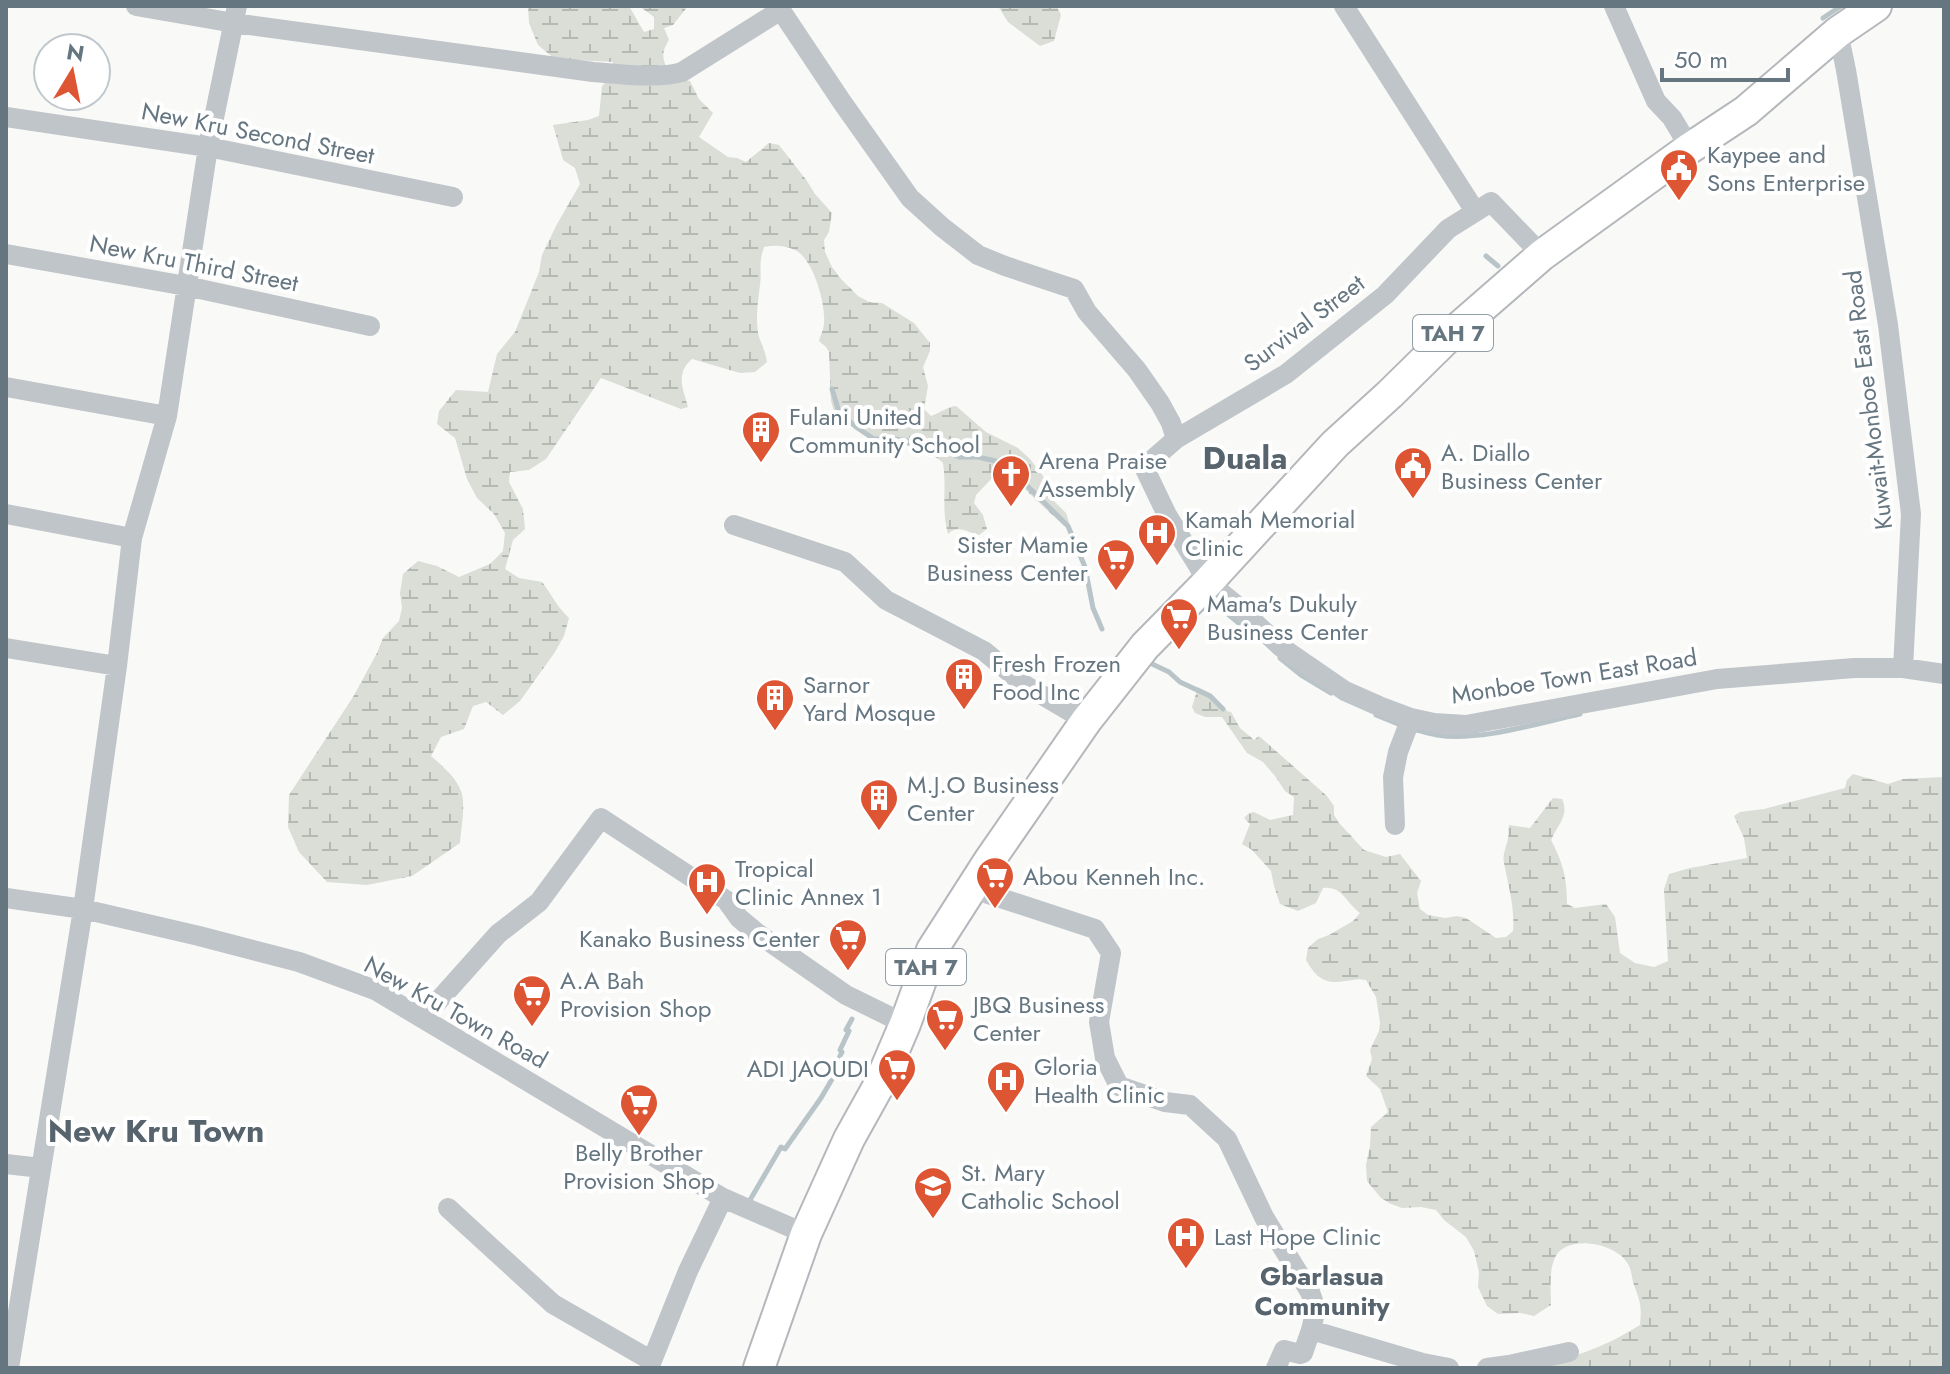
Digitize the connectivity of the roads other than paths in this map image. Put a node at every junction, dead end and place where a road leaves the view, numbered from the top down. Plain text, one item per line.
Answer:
1 (136, 6) edge
2 (1344, 6) edge
3 (1614, 6) edge
4 (1876, 6) edge
5 (779, 8) edge
6 (236, 15) edge
7 (1838, 32) junction
8 (6, 117) edge
9 (208, 147) junction
10 (1690, 148) junction
11 (453, 197) dead end
12 (1475, 211) junction
13 (6, 254) edge
14 (1542, 255) junction
15 (186, 286) junction
16 (370, 326) dead end
17 (6, 387) edge
18 (167, 416) junction
19 (1176, 439) junction
20 (6, 514) edge
21 (734, 525) dead end
22 (132, 538) junction
23 (1208, 582) junction
24 (6, 648) edge
25 (117, 666) junction
26 (1903, 668) junction
27 (1944, 674) edge
28 (1411, 718) junction
29 (1086, 721) junction
30 (1395, 825) dead end
31 (973, 889) junction
32 (6, 898) edge
33 (83, 909) junction
34 (423, 1018) junction
35 (905, 1024) junction
36 (6, 1164) edge
37 (41, 1168) junction
38 (723, 1198) junction
39 (448, 1208) dead end
40 (806, 1234) junction
41 (1311, 1330) junction
42 (1569, 1352) dead end
43 (651, 1364) edge
44 (9, 1368) edge
45 (759, 1368) edge
46 (1276, 1368) edge
47 (1449, 1368) edge
48 (1487, 1368) edge

1 - 6 street
2 - 12 street
3 - 10 street
4 - 7 highway, TAH 7
5 - 6 street
5 - 19 street
6 - 9 street
7 - 10 highway, TAH 7
7 - 26 street, Kuwait-Monboe East Road
8 - 9 street, New Kru Second Street
9 - 11 street, New Kru Second Street
9 - 15 street
10 - 14 highway, TAH 7
12 - 14 street
12 - 19 street, Survival Street
13 - 15 street, New Kru Third Street
14 - 23 highway, TAH 7
15 - 16 street, New Kru Third Street
15 - 18 street
17 - 18 street
18 - 22 street
19 - 23 street, Survival Street
20 - 22 street
21 - 29 street
22 - 25 street
23 - 28 street, Monboe Town East Road
23 - 29 highway, TAH 7
24 - 25 street
25 - 33 street
26 - 27 street, Monboe Town East Road
26 - 28 street, Monboe Town East Road
28 - 30 street
29 - 31 highway, TAH 7
31 - 35 highway, TAH 7
31 - 41 street
32 - 33 street, New Kru Town Road
33 - 34 street, New Kru Town Road
33 - 37 street
34 - 35 street
34 - 38 street, New Kru Town Road
35 - 40 highway, TAH 7
36 - 37 street
37 - 44 street
38 - 40 street, New Kru Town Road
38 - 43 street
39 - 43 street
40 - 45 highway, TAH 7
41 - 46 street
41 - 47 street
42 - 48 street

